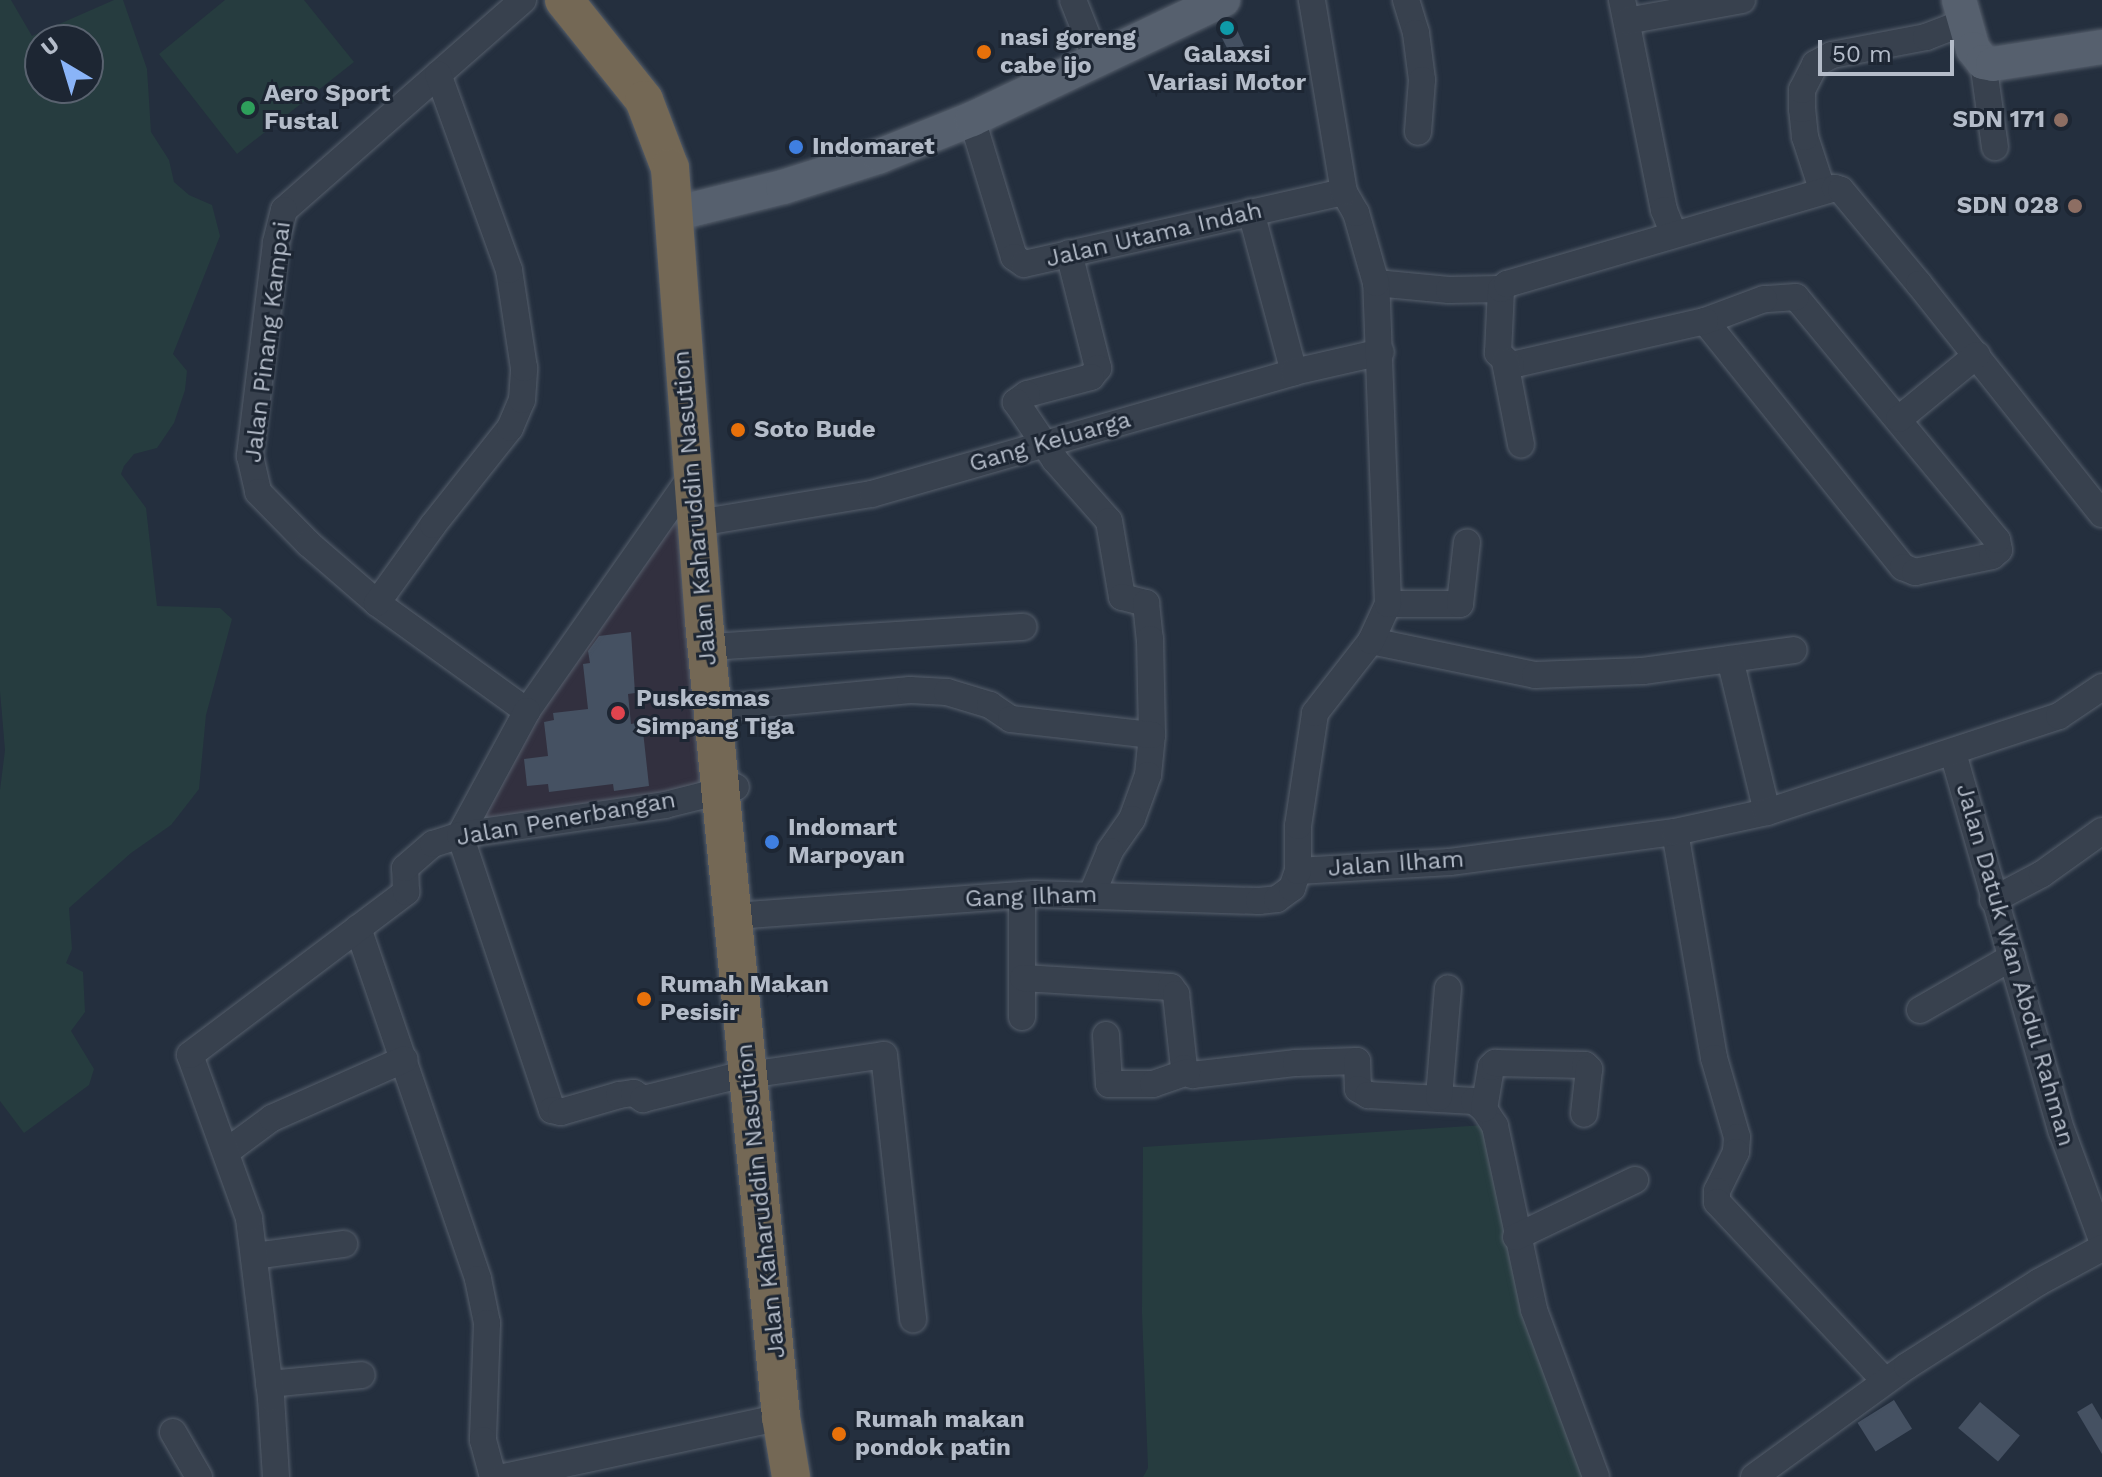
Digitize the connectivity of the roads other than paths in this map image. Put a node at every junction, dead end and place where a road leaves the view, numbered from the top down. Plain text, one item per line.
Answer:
1 (523, 0) edge
2 (564, 0) edge
3 (590, 0) edge
4 (1073, 0) edge
5 (1223, 0) edge
6 (1312, 0) edge
7 (1406, 0) edge
8 (1742, 0) edge
9 (1624, 11) edge
10 (1961, 12) edge
11 (2102, 47) edge
12 (1096, 58) junction
13 (1983, 62) junction
14 (438, 74) junction
15 (972, 119) junction
16 (1418, 132) dead end
17 (1995, 147) dead end
18 (1822, 189) junction
19 (1344, 192) junction
20 (1251, 212) junction
21 (684, 213) junction
22 (1673, 232) junction
23 (1069, 253) junction
24 (1376, 283) junction
25 (1501, 289) junction
26 (1705, 321) junction
27 (1381, 352) junction
28 (1977, 355) junction
29 (1505, 362) junction
30 (1294, 372) junction
31 (1899, 419) junction
32 (1043, 443) junction
33 (1521, 444) dead end
34 (703, 470) junction
35 (2102, 514) edge
36 (716, 520) junction
37 (1467, 542) dead end
38 (377, 603) junction
39 (1388, 604) junction
40 (1023, 627) dead end
41 (1371, 641) junction
42 (727, 646) junction
43 (1794, 650) dead end
44 (1730, 659) junction
45 (2102, 687) edge
46 (731, 707) junction
47 (527, 711) junction
48 (1152, 735) junction
49 (1953, 753) junction
50 (729, 788) junction
51 (1767, 812) junction
52 (2102, 831) edge
53 (1675, 832) junction
54 (460, 835) junction
55 (1298, 871) junction
56 (1092, 894) junction
57 (1022, 895) junction
58 (1993, 900) junction
59 (748, 915) junction
60 (358, 928) junction
61 (2012, 957) junction
62 (1023, 978) junction
63 (1448, 988) dead end
64 (1920, 1010) dead end
65 (1022, 1017) dead end
66 (1106, 1035) dead end
67 (405, 1059) junction
68 (758, 1072) junction
69 (1187, 1072) junction
70 (1439, 1097) junction
71 (1484, 1109) junction
72 (1584, 1114) dead end
73 (226, 1152) junction
74 (1635, 1180) dead end
75 (1516, 1237) junction
76 (2102, 1240) edge
77 (344, 1244) dead end
78 (2102, 1248) edge
79 (255, 1256) junction
80 (913, 1319) dead end
81 (362, 1375) dead end
82 (1885, 1381) junction
83 (269, 1384) junction
84 (781, 1417) junction
85 (173, 1432) dead end
86 (199, 1477) edge
87 (276, 1477) edge
88 (493, 1477) edge
89 (504, 1477) edge
90 (791, 1477) edge
91 (817, 1477) edge
92 (1596, 1477) edge
93 (1754, 1477) edge

1 - 14 street, Jalan Pinang Kampai
2 - 21 highway, Jalan Kaharuddin Nasution
3 - 21 highway, Jalan Kaharuddin Nasution
4 - 12 street
5 - 12 main road
6 - 19 street, Jalan Ilham
7 - 16 street
8 - 9 street
9 - 22 street
10 - 13 main road
10 - 18 street
11 - 13 main road
12 - 15 main road
13 - 17 street
14 - 38 street
14 - 38 street, Jalan Pinang Kampai
15 - 21 main road
15 - 23 street, Jalan Utama Indah
18 - 22 street
18 - 28 street
19 - 20 street, Jalan Utama Indah
19 - 24 street, Jalan Ilham
20 - 23 street, Jalan Utama Indah
20 - 30 street
21 - 34 highway, Jalan Kaharuddin Nasution
22 - 25 street
23 - 32 street
24 - 25 street
24 - 27 street, Jalan Ilham
25 - 29 street
26 - 29 street
26 - 31 street
26 - 31 street
27 - 30 street, Gang Keluarga
27 - 39 street, Jalan Ilham
28 - 31 street
28 - 35 street
29 - 33 street
30 - 32 street, Gang Keluarga
32 - 36 street, Gang Keluarga
32 - 48 street
34 - 36 highway, Jalan Kaharuddin Nasution
34 - 47 street
34 - 50 highway, Jalan Kaharuddin Nasution
36 - 42 highway, Jalan Kaharuddin Nasution
37 - 39 street
38 - 47 street, Jalan Pinang Kampai
39 - 41 street, Jalan Ilham
40 - 42 street
41 - 44 street
41 - 55 street, Jalan Ilham
42 - 46 highway, Jalan Kaharuddin Nasution
43 - 44 street
44 - 51 street
45 - 49 street, Jalan Datuk Wan Abdul Rahman
46 - 48 street
46 - 50 highway, Jalan Kaharuddin Nasution
47 - 54 street
48 - 56 street
49 - 51 street, Jalan Ilham
49 - 58 street, Jalan Datuk Wan Abdul Rahman
50 - 54 street, Jalan Penerbangan
50 - 59 highway, Jalan Kaharuddin Nasution
50 - 68 highway, Jalan Kaharuddin Nasution
51 - 53 street, Jalan Ilham
52 - 58 street
53 - 55 street, Jalan Ilham
53 - 82 street
54 - 60 street, Jalan Penerbangan
54 - 68 street
55 - 56 street, Gang Ilham
56 - 57 street, Gang Ilham
57 - 59 street, Gang Ilham
57 - 62 street
58 - 61 street, Jalan Datuk Wan Abdul Rahman
59 - 68 highway, Jalan Kaharuddin Nasution
60 - 67 street
60 - 73 street
61 - 64 street
61 - 76 street, Jalan Datuk Wan Abdul Rahman
62 - 65 street
62 - 69 street
63 - 70 street
66 - 69 street
67 - 73 street
67 - 88 street
68 - 80 street
68 - 84 highway, Jalan Kaharuddin Nasution
68 - 91 highway, Jalan Kaharuddin Nasution
69 - 70 street
70 - 71 street
71 - 72 street
71 - 75 street
73 - 79 street
74 - 75 street
75 - 92 street
77 - 79 street
78 - 82 street
79 - 83 street
81 - 83 street
82 - 93 street
83 - 87 street
84 - 89 street
84 - 90 highway, Jalan Kaharuddin Nasution
85 - 86 street

